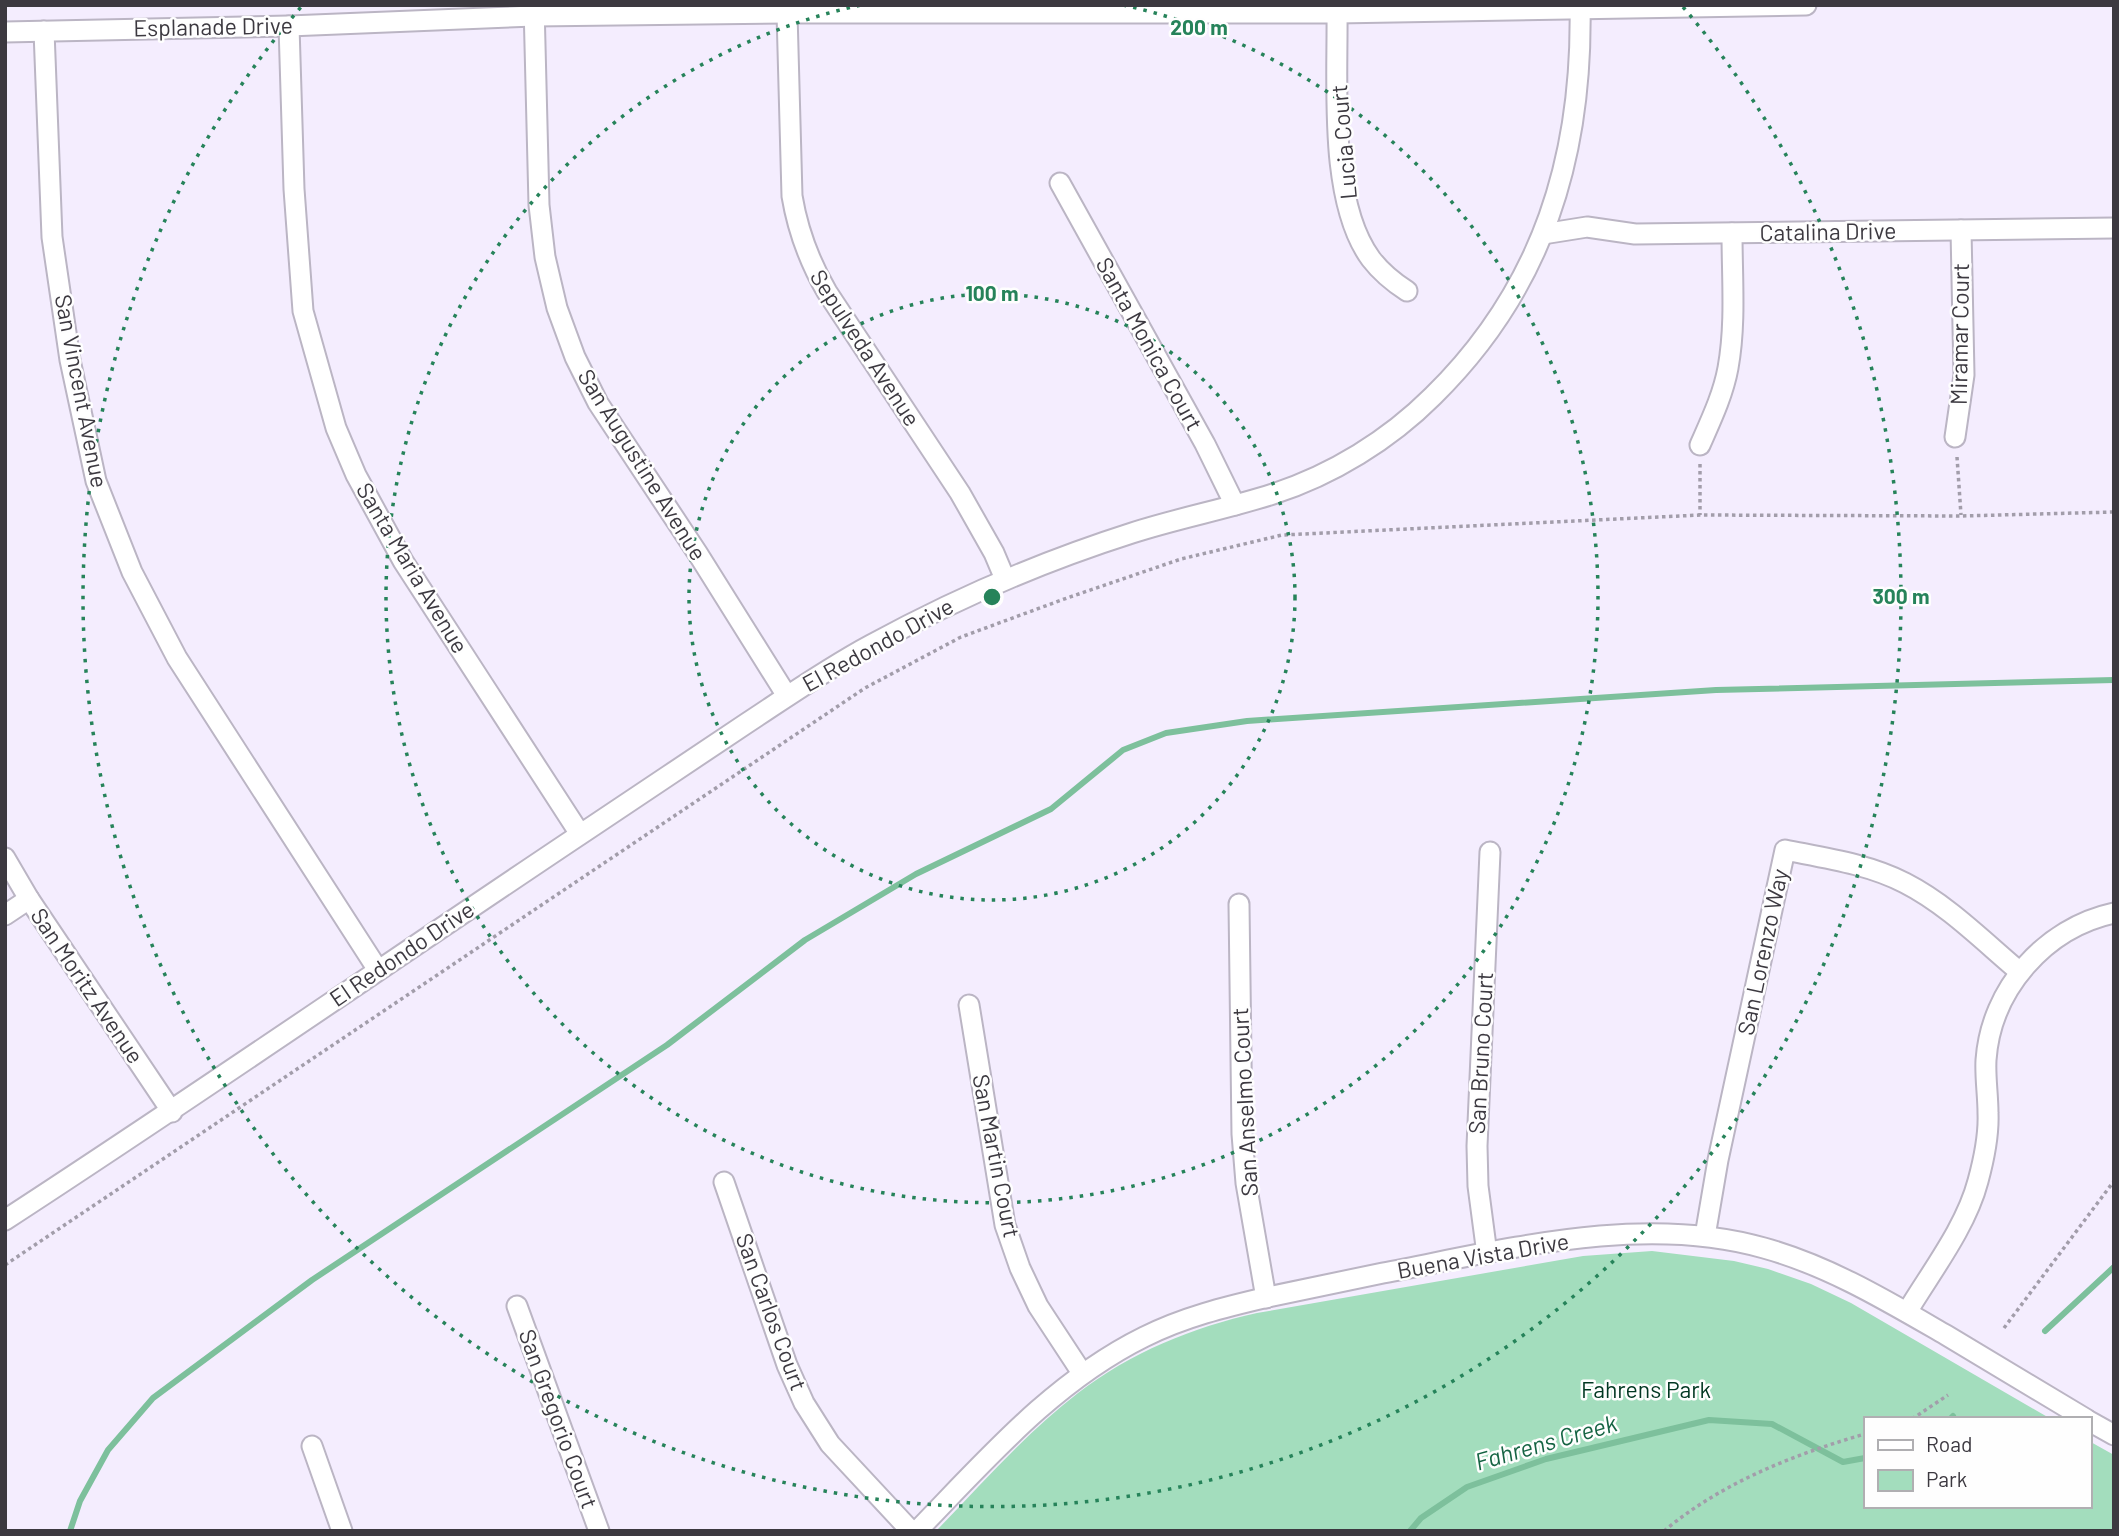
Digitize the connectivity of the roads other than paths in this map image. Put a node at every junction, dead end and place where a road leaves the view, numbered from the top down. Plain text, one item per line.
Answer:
1 (1806, 5) edge
2 (1580, 7) edge
3 (534, 11) edge
4 (787, 13) junction
5 (1337, 13) junction
6 (289, 26) junction
7 (44, 31) junction
8 (5, 32) edge
9 (1060, 183) dead end
10 (2114, 228) edge
11 (1961, 230) junction
12 (1732, 233) junction
13 (1543, 234) junction
14 (1407, 291) dead end
15 (1955, 437) road end
16 (1700, 445) road end
17 (1235, 505) junction
18 (1005, 579) junction
19 (787, 696) junction
20 (580, 834) junction
21 (1490, 852) dead end
22 (5, 858) edge
23 (29, 899) junction
24 (1239, 904) dead end
25 (2114, 913) edge
26 (5, 915) edge
27 (378, 970) junction
28 (2020, 972) junction
29 (969, 1005) dead end
30 (172, 1112) junction
31 (724, 1182) dead end
32 (5, 1220) edge
33 (1705, 1236) junction
34 (1487, 1254) junction
35 (1266, 1298) junction
36 (517, 1306) dead end
37 (1907, 1312) junction
38 (1083, 1374) junction
39 (2083, 1417) edge
40 (2091, 1422) edge
41 (2114, 1435) edge
42 (312, 1447) dead end
43 (342, 1531) edge
44 (599, 1531) edge
45 (911, 1531) edge
46 (917, 1531) edge

1 - 2 street, Esplanade Drive
2 - 5 street, Esplanade Drive
2 - 13 street, El Redondo Drive
3 - 4 street, Esplanade Drive
3 - 6 street, Esplanade Drive
3 - 19 street, San Augustine Avenue
4 - 5 street, Esplanade Drive
4 - 18 street, Sepulveda Avenue
5 - 14 street, Lucia Court
6 - 7 street, Esplanade Drive
6 - 20 street, Santa Maria Avenue
7 - 8 street, Esplanade Drive
7 - 27 street, San Vincent Avenue
9 - 17 street, Santa Monica Court
10 - 11 street, Catalina Drive
11 - 12 street, Catalina Drive
11 - 15 street, Miramar Court
12 - 13 street, Catalina Drive
12 - 16 street
13 - 17 street, El Redondo Drive
17 - 18 street, El Redondo Drive
18 - 19 street, El Redondo Drive
19 - 20 street, El Redondo Drive
20 - 27 street, El Redondo Drive
21 - 34 street, San Bruno Court
22 - 23 street, San Moritz Avenue
23 - 26 street
23 - 30 street, San Moritz Avenue
24 - 35 street, San Anselmo Court
25 - 28 street
27 - 30 street, El Redondo Drive
28 - 33 street, San Lorenzo Way
28 - 37 street
29 - 38 street, San Martin Court
30 - 32 street, El Redondo Drive
31 - 45 street, San Carlos Court
33 - 34 street, Buena Vista Drive
33 - 37 street, Buena Vista Drive
34 - 35 street, Buena Vista Drive
35 - 38 street, Buena Vista Drive
36 - 44 street, San Gregorio Court
37 - 39 street, Buena Vista Drive
38 - 46 street, Buena Vista Drive
40 - 41 street, Buena Vista Drive
42 - 43 street

